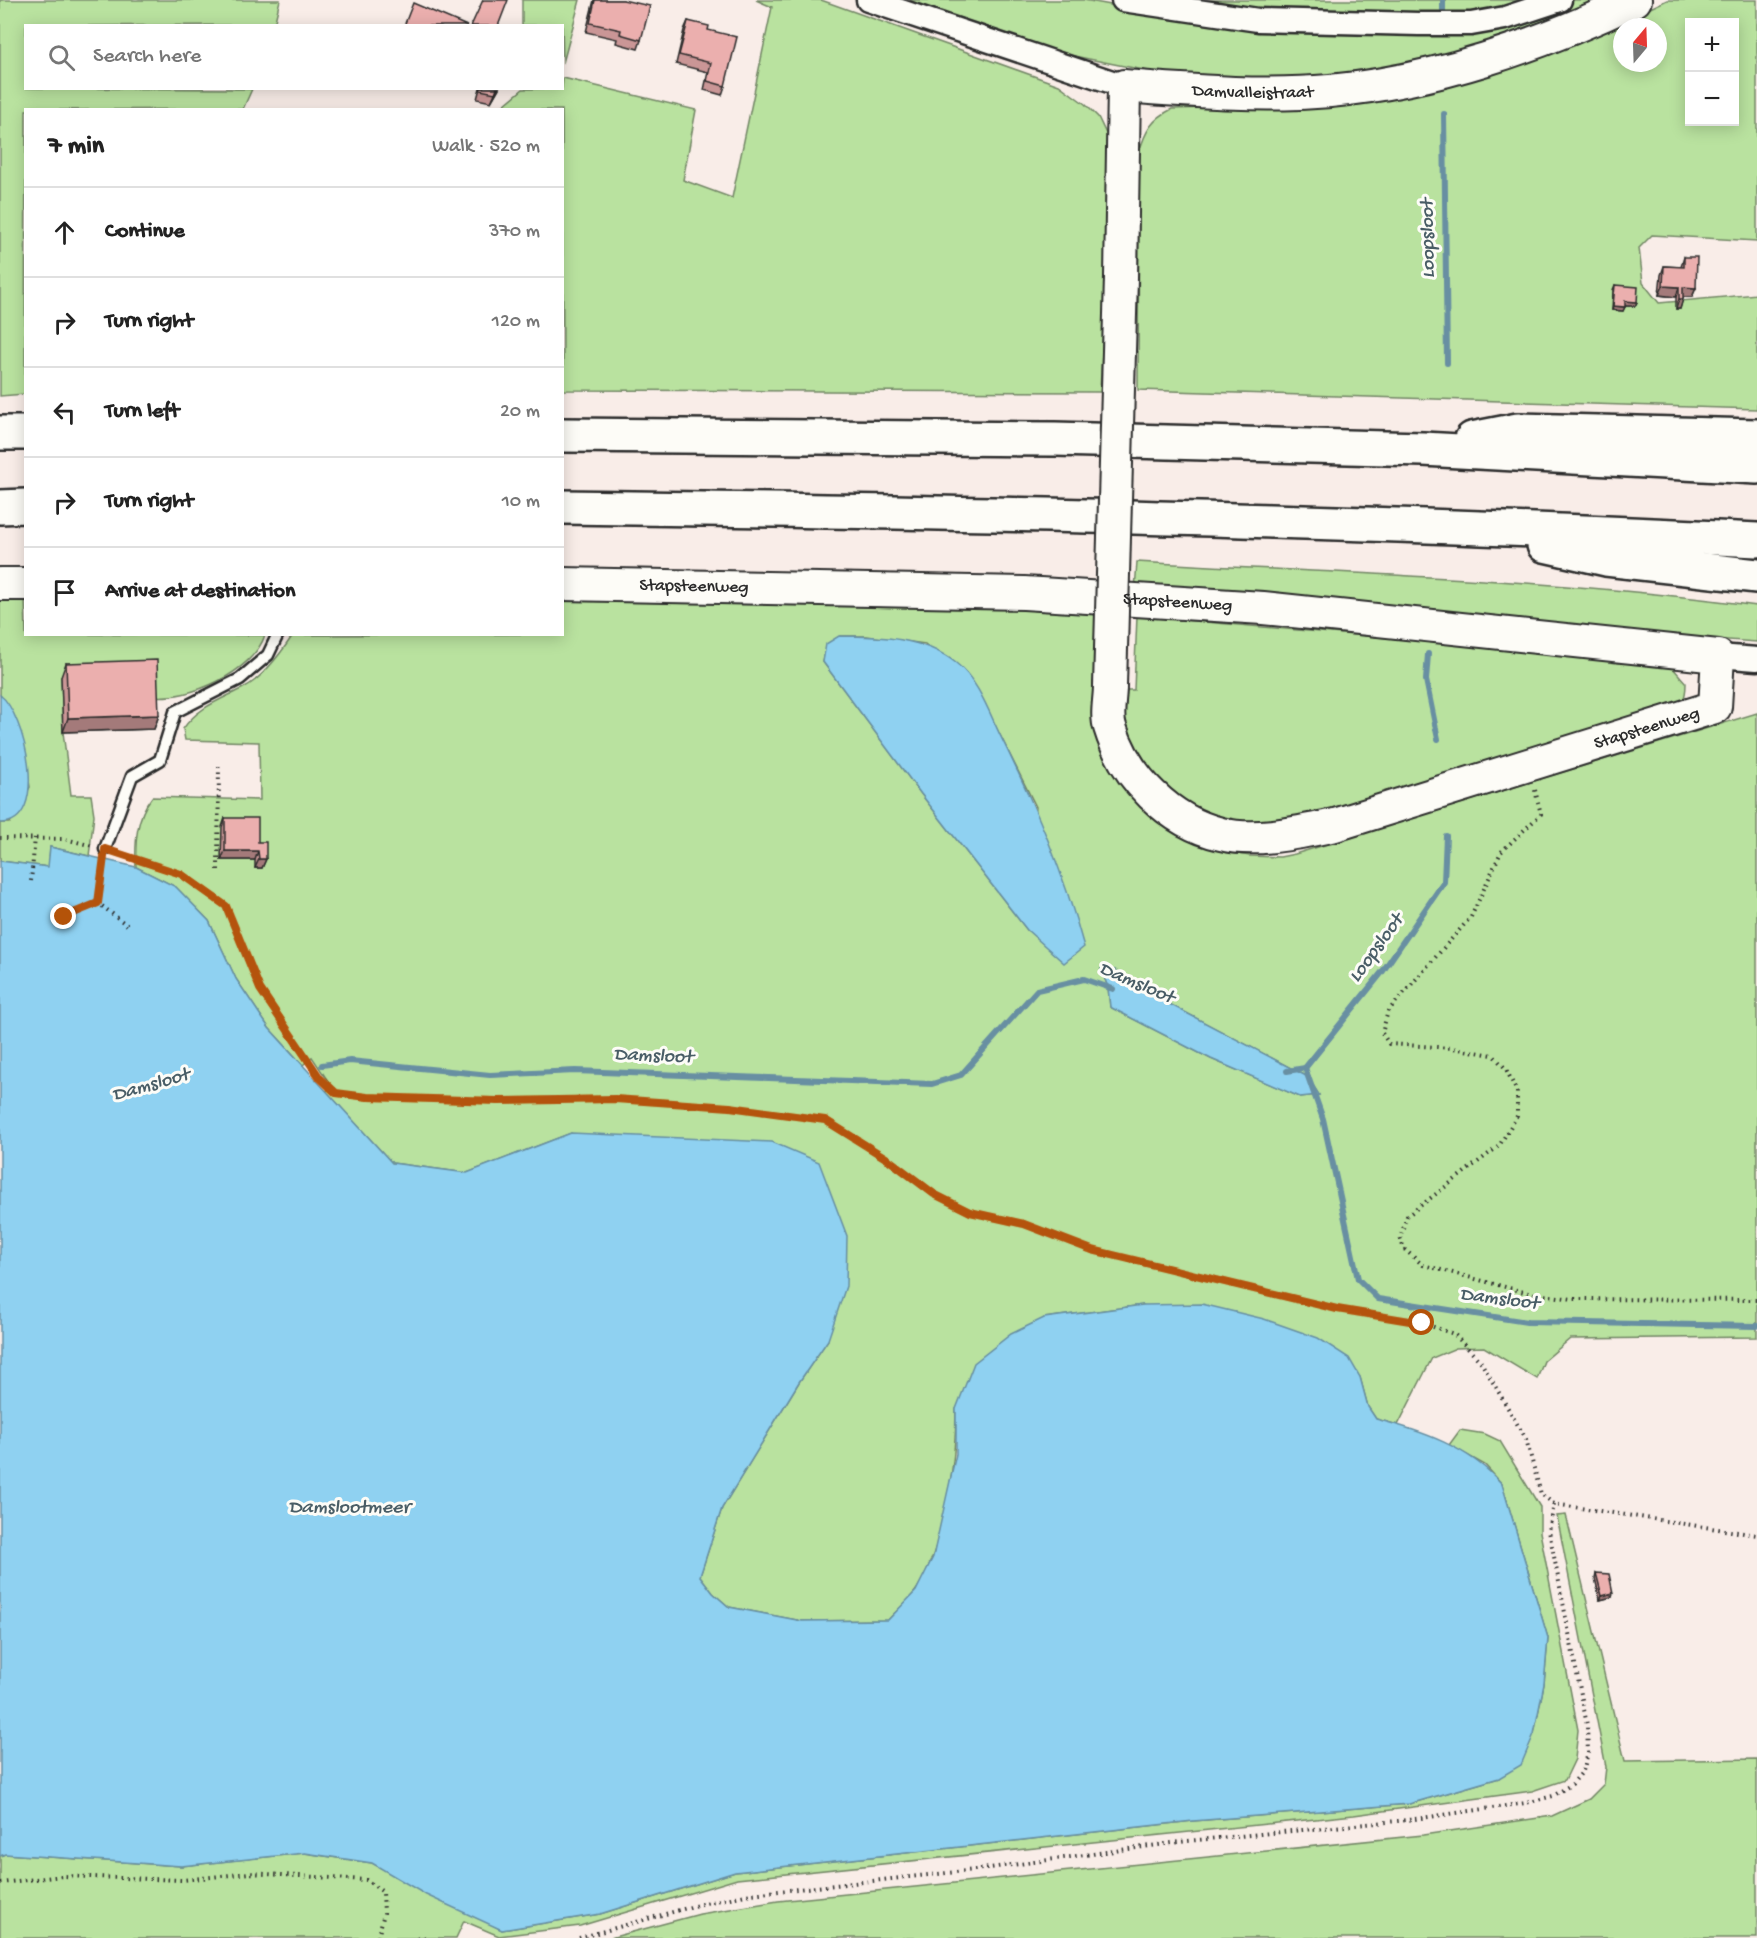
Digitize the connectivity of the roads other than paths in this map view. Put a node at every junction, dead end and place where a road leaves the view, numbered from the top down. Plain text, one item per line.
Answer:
1 (868, 0) edge
2 (1123, 0) edge
3 (1560, 0) edge
4 (1635, 0) edge
5 (1124, 86) junction
6 (1757, 426) edge
7 (0, 433) edge
8 (24, 433) edge
9 (564, 435) edge
10 (1648, 435) junction
11 (1757, 436) edge
12 (1423, 449) junction
13 (1757, 467) edge
14 (24, 506) edge
15 (0, 507) edge
16 (564, 507) edge
17 (1448, 525) junction
18 (1757, 540) edge
19 (1757, 576) edge
20 (0, 584) edge
21 (24, 584) edge
22 (564, 584) edge
23 (277, 636) edge
24 (1718, 656) junction
25 (1757, 658) edge
26 (105, 849) road end

1 - 5 street, Damvalleistraat
2 - 3 street
4 - 5 street, Damvalleistraat
5 - 24 street, Stapsteenweg, bridge
6 - 10 highway
7 - 8 highway
9 - 12 highway
10 - 11 highway
10 - 12 highway
12 - 13 highway
14 - 15 highway
16 - 17 highway
17 - 18 highway
17 - 19 highway
20 - 21 street
22 - 24 street, Stapsteenweg
23 - 26 lane
24 - 25 street

